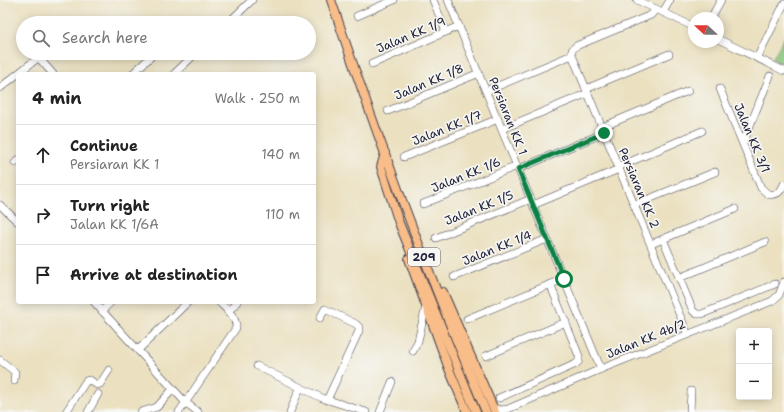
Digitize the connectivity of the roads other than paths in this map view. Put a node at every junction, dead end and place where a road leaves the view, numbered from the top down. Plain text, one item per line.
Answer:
1 (252, 0) edge
2 (331, 0) edge
3 (394, 0) edge
4 (432, 0) edge
5 (457, 0) edge
6 (637, 0) edge
7 (670, 0) edge
8 (721, 0) edge
9 (449, 2) edge
10 (784, 4) edge
11 (656, 9) junction
12 (663, 12) junction
13 (714, 12) edge
14 (235, 16) edge
15 (357, 16) dead end
16 (688, 24) edge
17 (459, 26) junction
18 (446, 32) junction
19 (724, 42) edge
20 (572, 53) junction
21 (669, 54) dead end
22 (757, 58) junction
23 (35, 60) edge
24 (44, 60) edge
25 (147, 60) edge
26 (189, 60) edge
27 (372, 64) dead end
28 (784, 71) edge
29 (20, 72) edge
30 (52, 72) edge
31 (134, 72) edge
32 (176, 72) edge
33 (479, 73) junction
34 (16, 75) edge
35 (770, 76) dead end
36 (0, 88) edge
37 (720, 89) dead end
38 (486, 91) junction
39 (587, 91) junction
40 (688, 91) dead end
41 (388, 111) dead end
42 (498, 119) junction
43 (502, 129) junction
44 (603, 130) junction
45 (702, 131) dead end
46 (743, 143) junction
47 (385, 154) junction
48 (404, 157) dead end
49 (518, 168) junction
50 (619, 168) junction
51 (715, 172) dead end
52 (784, 184) edge
53 (532, 202) junction
54 (423, 204) dead end
55 (0, 205) edge
56 (634, 205) junction
57 (735, 209) dead end
58 (409, 217) junction
59 (16, 220) edge
60 (399, 222) junction
61 (436, 238) dead end
62 (547, 239) junction
63 (663, 239) junction
64 (765, 242) dead end
65 (651, 244) junction
66 (454, 277) dead end
67 (564, 279) junction
68 (680, 280) junction
69 (784, 282) edge
70 (550, 284) junction
71 (775, 284) dead end
72 (668, 287) junction
73 (749, 295) junction
74 (96, 304) edge
75 (109, 304) edge
76 (186, 304) edge
77 (221, 304) edge
78 (235, 304) edge
79 (426, 306) junction
80 (754, 309) junction
81 (102, 311) junction
82 (228, 312) junction
83 (320, 318) dead end
84 (467, 319) dead end
85 (566, 322) junction
86 (688, 335) junction
87 (138, 350) junction
88 (413, 351) dead end
89 (486, 356) dead end
90 (0, 360) edge
91 (257, 366) dead end
92 (601, 369) junction
93 (109, 370) dead end
94 (14, 381) dead end
95 (392, 382) dead end
96 (300, 388) junction
97 (173, 389) junction
98 (691, 391) dead end
99 (98, 394) dead end
100 (499, 398) dead end
101 (327, 400) junction
102 (185, 402) junction
103 (492, 411) edge
104 (507, 411) edge
105 (66, 412) edge
106 (88, 412) edge
107 (141, 412) edge
108 (179, 412) edge
109 (198, 412) edge
110 (290, 412) edge
111 (366, 412) edge
112 (380, 412) edge
113 (466, 412) edge
114 (476, 412) edge
115 (690, 412) edge

1 - 14 street
2 - 47 main road, 209
3 - 15 street
4 - 18 street
5 - 9 street
6 - 11 street
7 - 12 street
8 - 13 street
9 - 17 street, Persiaran KK 1
10 - 22 street
11 - 12 street
11 - 20 street
12 - 16 street
17 - 18 street, Jalan KK 1/9
17 - 33 street, Persiaran KK 1
18 - 27 street, Jalan KK 1/9
19 - 22 street
20 - 38 street
20 - 39 street, Persiaran KK 2
21 - 39 street
22 - 28 street
23 - 29 street
24 - 30 street
25 - 31 street
26 - 32 street
33 - 38 street, Persiaran KK 1
33 - 41 street, Jalan KK 1/8
34 - 36 street
35 - 46 street
37 - 46 street, Jalan KK 3/1
38 - 42 street, Persiaran KK 1
39 - 43 street
39 - 44 street, Persiaran KK 2
40 - 44 street, Jalan KK 1/6
42 - 43 street, Persiaran KK 1
42 - 48 street, Jalan KK 1/7
43 - 49 street, Persiaran KK 1
44 - 49 street, Jalan KK 1/6
44 - 50 street, Persiaran KK 2
45 - 50 street, Jalan KK 1/5
46 - 52 street, Jalan KK 3/1
47 - 58 main road, 209
47 - 60 main road, 209
49 - 53 street, Persiaran KK 1
49 - 54 street, Jalan KK 1/6
50 - 53 street, Jalan KK 1/5
50 - 56 street, Persiaran KK 2
51 - 56 street
53 - 61 street, Jalan KK 1/5
53 - 62 street, Persiaran KK 1
55 - 59 street
56 - 65 street, Persiaran KK 2
57 - 63 street
58 - 103 main road
58 - 103 main road, 209
60 - 79 main road
60 - 114 main road, 209
62 - 66 street, Jalan KK 1/4
62 - 67 street, Persiaran KK 1
63 - 65 street
63 - 68 street
64 - 68 street
65 - 72 street, Persiaran KK 2
67 - 70 street
67 - 92 street, Persiaran KK 1
68 - 72 street
68 - 73 street
69 - 80 street, Jalan KK 4b/2
70 - 84 street
70 - 85 street
71 - 73 street
72 - 86 street, Persiaran KK 2
73 - 80 street
74 - 81 street
75 - 81 street
76 - 87 street
77 - 82 street
78 - 82 street
79 - 88 street
79 - 113 main road
80 - 86 street, Jalan KK 4b/2
81 - 87 street
82 - 102 street
83 - 101 street
85 - 89 street
85 - 100 street
86 - 92 street, Jalan KK 4b/2
87 - 97 street
90 - 94 street
91 - 96 street
92 - 104 street, Jalan KK 4b/2
93 - 105 street
95 - 112 street
96 - 101 street
96 - 110 street
97 - 102 street
97 - 107 street
98 - 115 street
99 - 106 street
101 - 111 street
102 - 108 street
102 - 109 street
103 - 104 street, Jalan KK 4b/2

